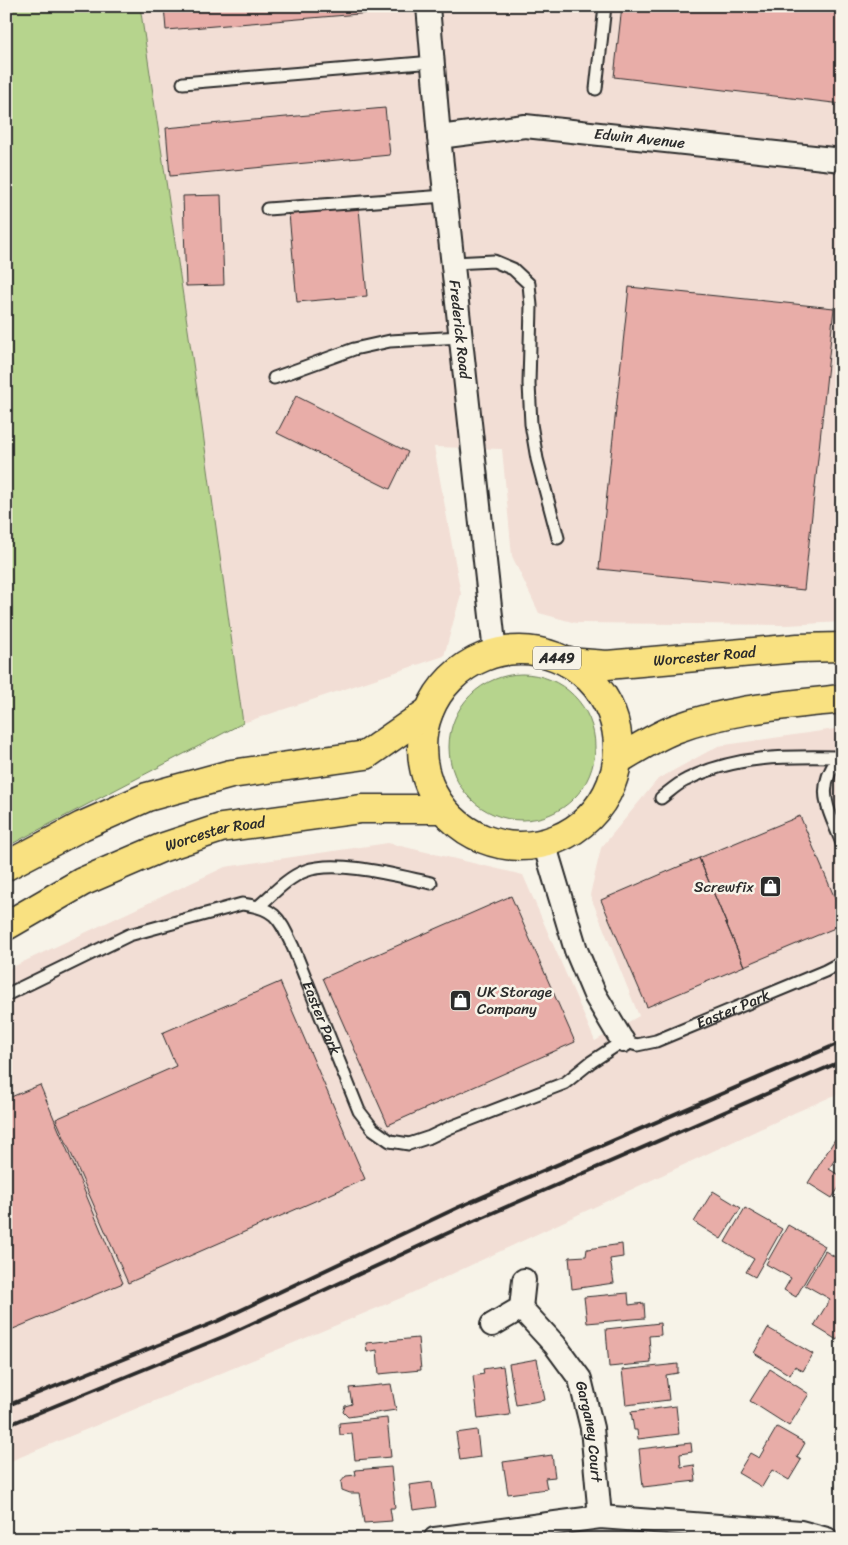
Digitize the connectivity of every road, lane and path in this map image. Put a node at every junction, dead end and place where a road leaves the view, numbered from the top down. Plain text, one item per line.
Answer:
1 (428, 6) edge
2 (605, 6) edge
3 (433, 62) junction
4 (183, 83) dead end
5 (596, 89) dead end
6 (439, 137) junction
7 (842, 160) edge
8 (446, 196) junction
9 (267, 209) dead end
10 (453, 263) junction
11 (461, 337) junction
12 (274, 378) dead end
13 (558, 538) dead end
14 (842, 647) edge
15 (495, 653) junction
16 (567, 662) junction
17 (842, 699) edge
18 (429, 711) junction
19 (841, 756) edge
20 (618, 760) junction
21 (661, 798) dead end
22 (442, 809) junction
23 (842, 843) edge
24 (544, 844) junction
25 (6, 866) edge
26 (431, 883) dead end
27 (259, 906) junction
28 (6, 926) edge
29 (842, 962) edge
30 (6, 995) edge
31 (623, 1041) junction
32 (524, 1280) dead end
33 (522, 1308) junction
34 (492, 1325) dead end
35 (600, 1517) junction
36 (800, 1535) edge
37 (435, 1539) edge
38 (827, 1539) edge

1 - 3 street, Frederick Road
2 - 5 lane
3 - 4 lane
3 - 6 street, Frederick Road
6 - 7 street, Edwin Avenue
6 - 8 street, Frederick Road
8 - 9 lane
8 - 10 street, Frederick Road
10 - 11 street, Frederick Road
10 - 13 lane
11 - 12 lane
11 - 15 street, Frederick Road
14 - 16 highway, Worcester Road / A449
15 - 16 highway, Worcester Road / A449
15 - 18 highway, Worcester Road / A449
16 - 20 highway, Worcester Road / A449
17 - 20 highway
18 - 22 highway, Worcester Road / A449
18 - 25 highway, Worcester Road / A449
19 - 21 lane
19 - 23 lane
20 - 24 highway, Worcester Road / A449
22 - 24 highway, Worcester Road / A449
22 - 28 highway, Worcester Road
24 - 31 street
26 - 27 lane
27 - 30 lane
27 - 31 lane, Easter Park
29 - 31 lane, Easter Park
32 - 33 street
33 - 34 street
33 - 35 street, Garganey Court
35 - 36 street
35 - 37 street
36 - 38 street

